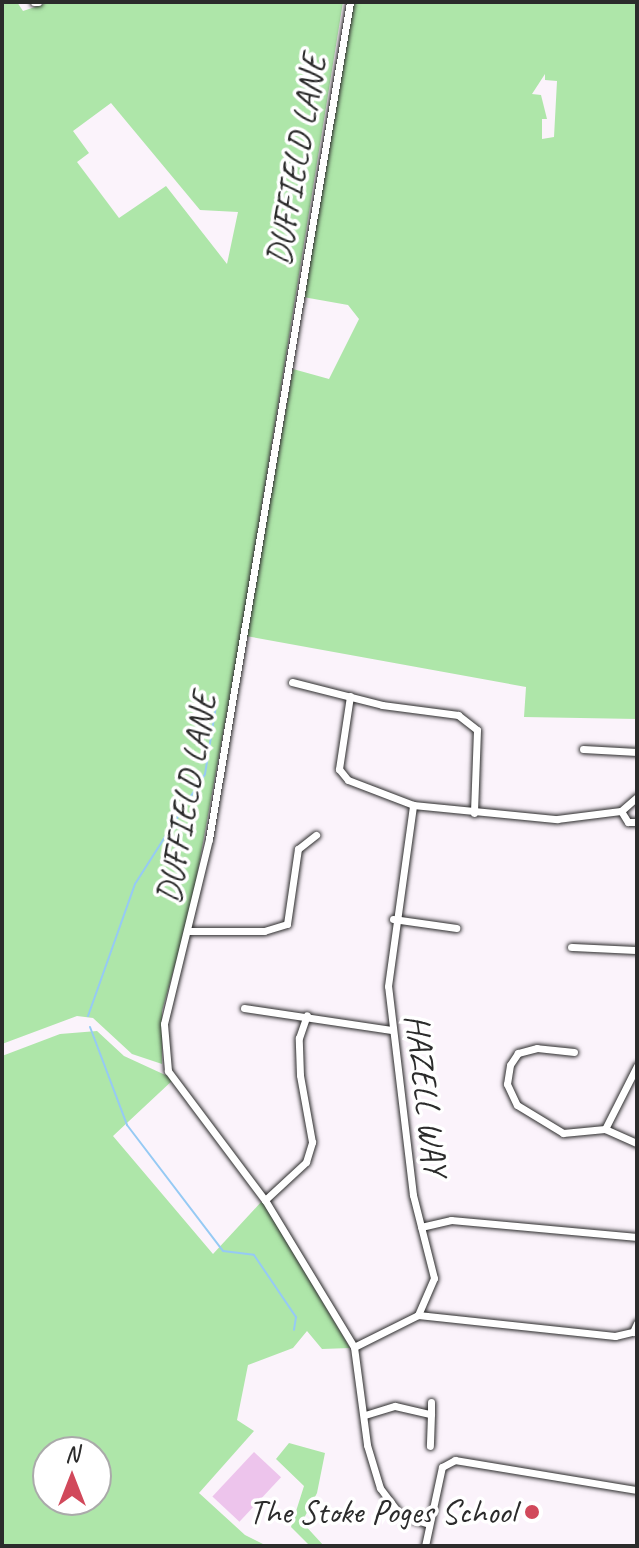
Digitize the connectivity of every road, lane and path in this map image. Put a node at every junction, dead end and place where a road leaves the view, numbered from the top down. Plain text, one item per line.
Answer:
1 (350, 2) edge
2 (292, 682) dead end
3 (350, 696) junction
4 (583, 749) dead end
5 (637, 752) edge
6 (637, 797) edge
7 (413, 805) junction
8 (621, 811) junction
9 (474, 813) junction
10 (637, 822) edge
11 (316, 835) dead end
12 (393, 919) junction
13 (456, 928) dead end
14 (188, 931) junction
15 (571, 947) dead end
16 (637, 950) edge
17 (244, 1008) dead end
18 (307, 1015) junction
19 (391, 1030) junction
20 (574, 1052) dead end
21 (637, 1066) edge
22 (605, 1129) junction
23 (637, 1143) edge
24 (265, 1200) junction
25 (421, 1227) junction
26 (637, 1237) edge
27 (418, 1315) junction
28 (637, 1323) edge
29 (354, 1347) junction
30 (431, 1402) dead end
31 (431, 1414) junction
32 (365, 1415) junction
33 (430, 1446) dead end
34 (637, 1490) edge
35 (426, 1523) junction
36 (425, 1546) edge

1 - 14 street, DUFFIELD LANE
2 - 3 street
3 - 7 street
3 - 9 street
4 - 5 street
6 - 8 street
7 - 9 street
7 - 12 street, HAZELL WAY
8 - 9 street
8 - 10 street
11 - 14 street
12 - 13 street
12 - 19 street, HAZELL WAY
14 - 24 street, DUFFIELD LANE
15 - 16 street
17 - 18 street
18 - 19 street
18 - 24 street
19 - 25 street, HAZELL WAY
20 - 22 street
21 - 22 street
22 - 23 street
24 - 29 street, DUFFIELD LANE
25 - 26 street
25 - 27 street, HAZELL WAY
27 - 28 street
27 - 29 street
29 - 32 street, DUFFIELD LANE
30 - 31 street
31 - 32 street
31 - 33 street
32 - 35 street, DUFFIELD LANE
34 - 35 street
35 - 36 street

